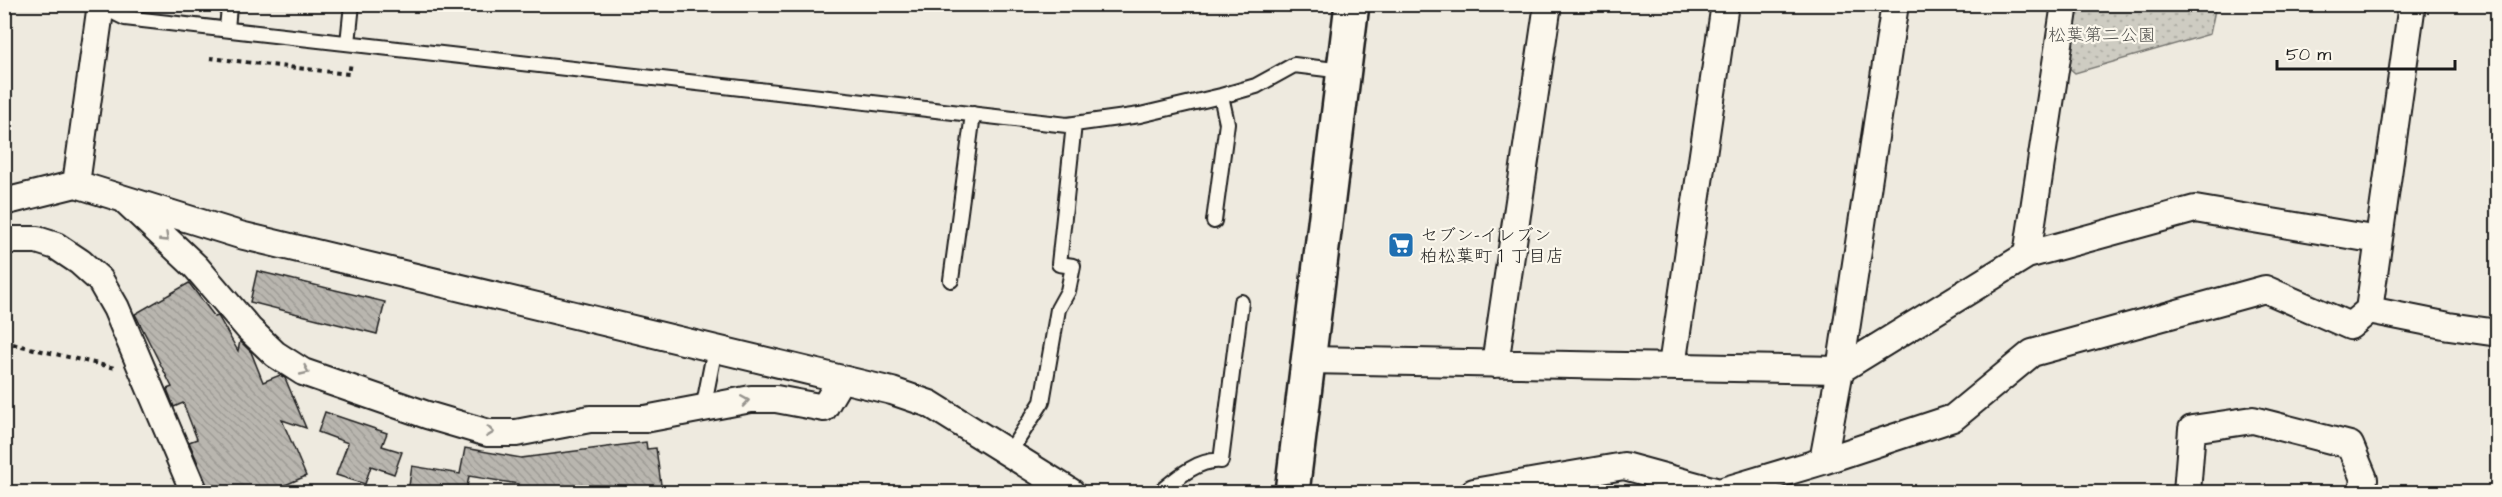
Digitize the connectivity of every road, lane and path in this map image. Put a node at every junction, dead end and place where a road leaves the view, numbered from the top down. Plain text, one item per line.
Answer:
1 (352, 4) edge
2 (1352, 4) edge
3 (1548, 4) edge
4 (1725, 4) edge
5 (1894, 4) edge
6 (2065, 4) edge
7 (2412, 4) edge
8 (97, 5) edge
9 (229, 6) dead end
10 (227, 29) junction
11 (348, 43) junction
12 (210, 58) dead end
13 (361, 62) dead end
14 (1344, 71) junction
15 (1221, 96) junction
16 (973, 114) junction
17 (1074, 124) junction
18 (76, 184) junction
19 (122, 197) junction
20 (4, 202) edge
21 (1214, 221) dead end
22 (4, 240) edge
23 (2378, 240) junction
24 (2027, 255) junction
25 (951, 280) dead end
26 (1240, 302) dead end
27 (2369, 310) junction
28 (2498, 333) edge
29 (4, 342) edge
30 (715, 348) junction
31 (1308, 360) junction
32 (1495, 364) junction
33 (1672, 366) junction
34 (1840, 370) junction
35 (143, 373) junction
36 (842, 379) junction
37 (703, 409) junction
38 (1009, 453) junction
39 (1823, 461) junction
40 (194, 492) edge
41 (1071, 492) edge
42 (1160, 492) edge
43 (1292, 492) edge
44 (1474, 492) edge
45 (1719, 492) edge
46 (2187, 492) edge
47 (2362, 492) edge

1 - 11 lane
2 - 14 street
3 - 32 street
4 - 33 street
5 - 34 street
6 - 24 street
7 - 23 street
8 - 10 lane
8 - 18 street
9 - 10 lane
10 - 11 lane
11 - 16 lane
12 - 13 path
14 - 15 lane
14 - 31 street
15 - 17 lane
15 - 21 lane
16 - 17 lane
16 - 25 lane
17 - 38 lane
18 - 19 street
18 - 20 street
19 - 30 street
19 -> 37 street
22 - 35 street
23 - 24 street
23 - 27 street
24 - 34 street
26 - 42 lane
27 - 28 street
27 - 39 street
29 - 35 path
30 - 36 street
30 - 37 lane
31 - 32 street
31 - 43 street
32 - 33 street
33 - 34 street
34 - 39 street
35 - 40 street
37 -> 36 street
36 - 38 street
38 - 41 street
39 - 45 street
44 - 45 street
46 - 47 street

